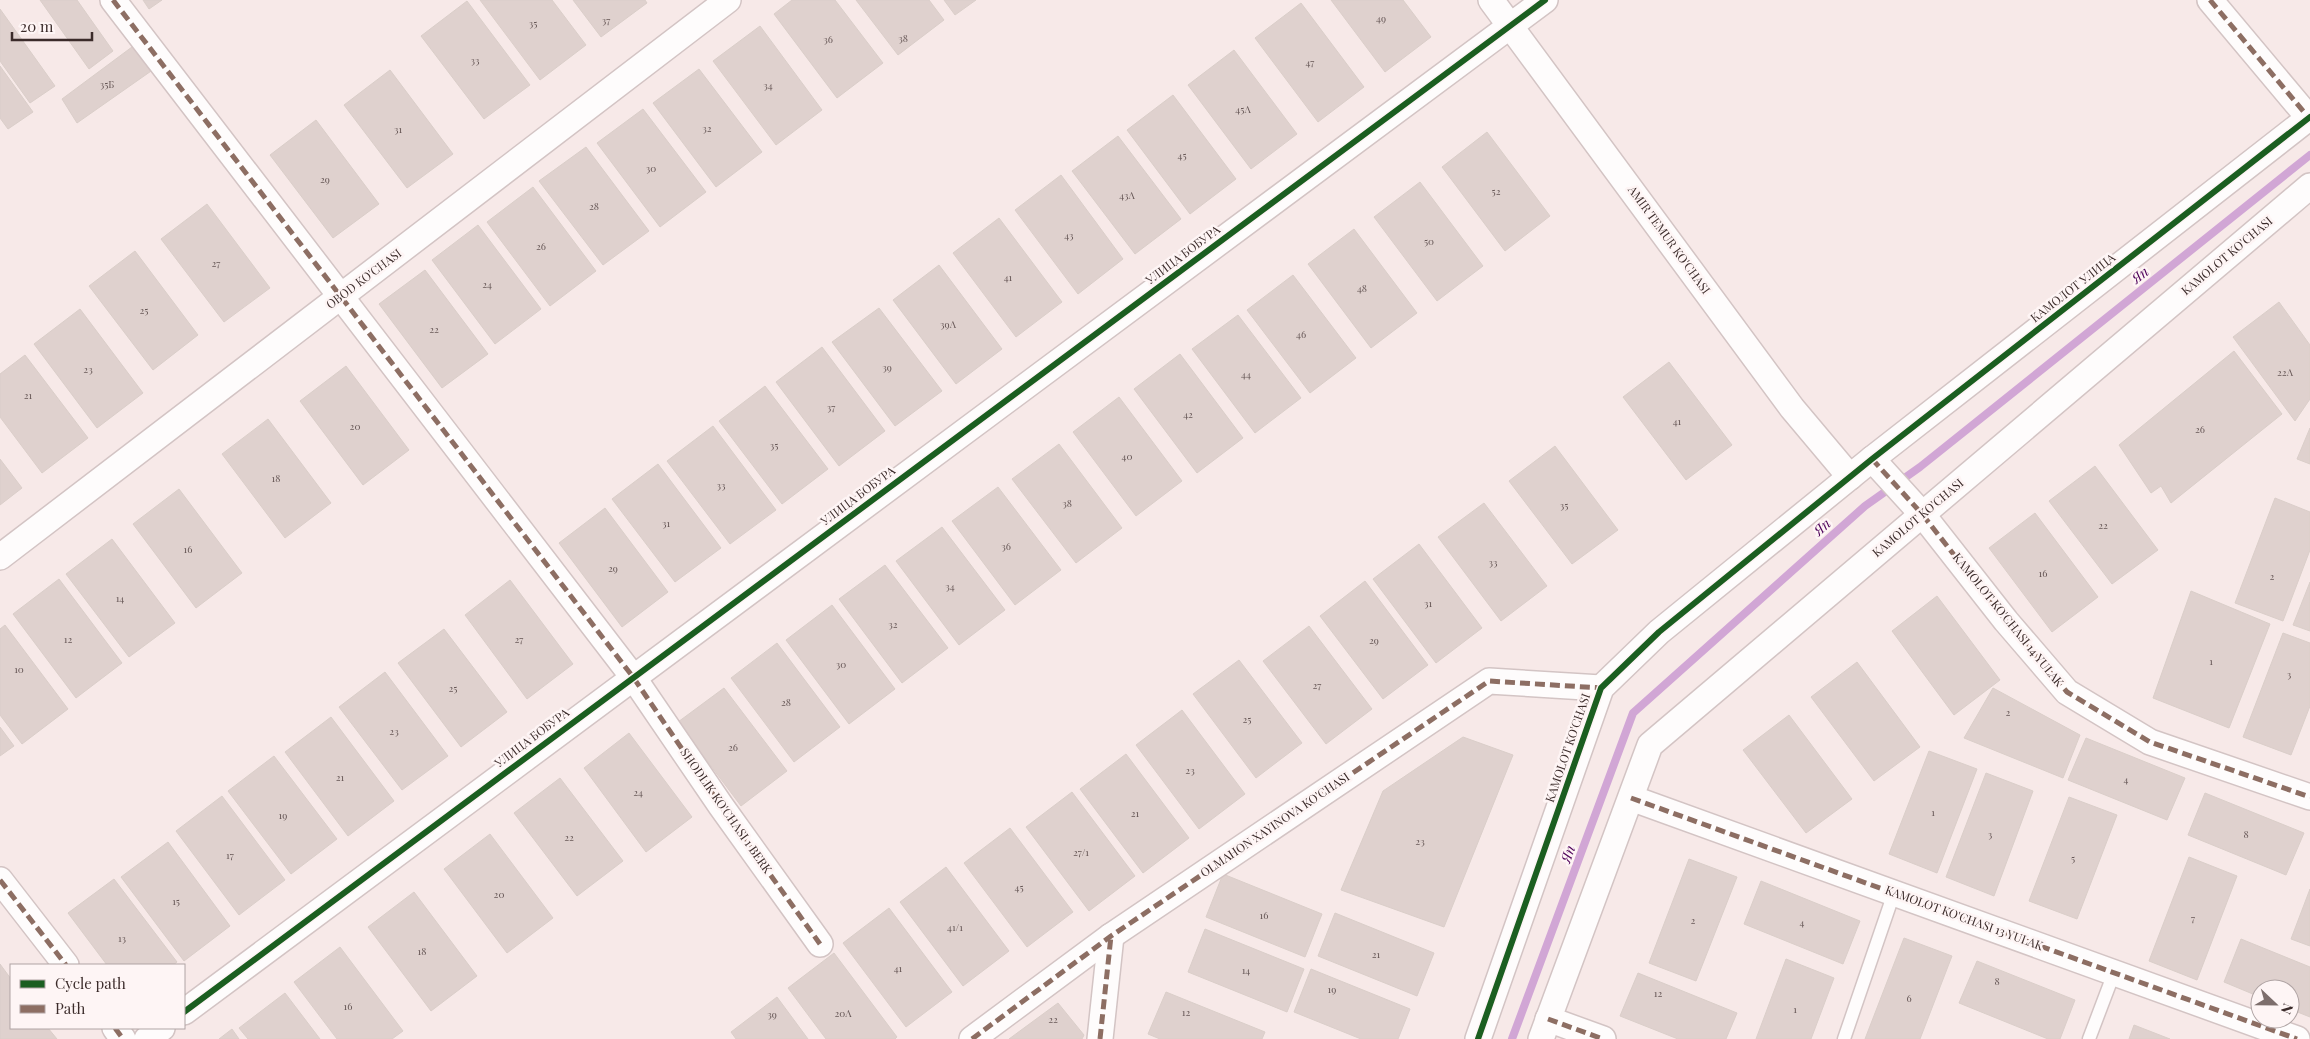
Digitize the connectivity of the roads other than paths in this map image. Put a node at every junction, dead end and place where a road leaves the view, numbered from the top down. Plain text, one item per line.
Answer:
1 (113, 0) edge
2 (728, 0) edge
3 (1491, 0) edge
4 (1545, 0) edge
5 (2210, 0) edge
6 (1511, 25) junction
7 (2309, 118) edge
8 (2310, 186) edge
9 (340, 297) junction
10 (1879, 466) junction
11 (1850, 477) junction
12 (1917, 508) junction
13 (0, 557) edge
14 (633, 677) junction
15 (1601, 688) junction
16 (2310, 797) edge
17 (1631, 798) junction
18 (0, 880) edge
19 (1894, 893) junction
20 (1111, 936) junction
21 (820, 944) dead end
22 (65, 964) edge
23 (2114, 973) junction
24 (185, 1011) edge
25 (161, 1029) edge
26 (1545, 1029) edge
27 (147, 1039) edge
28 (972, 1039) edge
29 (1100, 1039) edge
30 (1478, 1039) edge
31 (1603, 1039) edge
32 (1844, 1039) edge
33 (2089, 1039) edge
34 (2297, 1039) edge

1 - 9 street, SHODLIK KO'CHASI 1 BERK
2 - 9 street, OBOD KO'CHASI
3 - 6 street, AMIR TEMUR KO'CHASI
4 - 6 street, УЛИЦА БОБУРА
5 - 7 street
6 - 11 street, AMIR TEMUR KO'CHASI
6 - 14 street, УЛИЦА БОБУРА
7 - 10 street, КАМОЛОТ УЛИЦА
8 - 12 street, KAMOLOT KO'CHASI
9 - 13 street, OBOD KO'CHASI
9 - 14 street, SHODLIK KO'CHASI 1 BERK
10 - 11 street, КАМОЛОТ УЛИЦА
10 - 12 street, KAMOLOT KO'CHASI 14 YULAK
11 - 15 street, KAMOLOT KO'CHASI
12 - 16 street, KAMOLOT KO'CHASI 14 YULAK
12 - 17 street, KAMOLOT KO'CHASI
14 - 21 street, SHODLIK KO'CHASI 1 BERK
14 - 24 street, УЛИЦА БОБУРА
15 - 20 street, OLMAHON XAYINOVA KO'CHASI
15 - 30 street, KAMOLOT KO'CHASI
17 - 19 street, KAMOLOT KO'CHASI 13 YULAK
17 - 26 street, KAMOLOT KO'CHASI
18 - 22 street
19 - 23 street, KAMOLOT KO'CHASI 13 YULAK
19 - 32 lane
20 - 28 street, OLMAHON XAYINOVA KO'CHASI
20 - 29 street
23 - 33 lane
23 - 34 street, KAMOLOT KO'CHASI 13 YULAK
25 - 27 street
26 - 31 street

